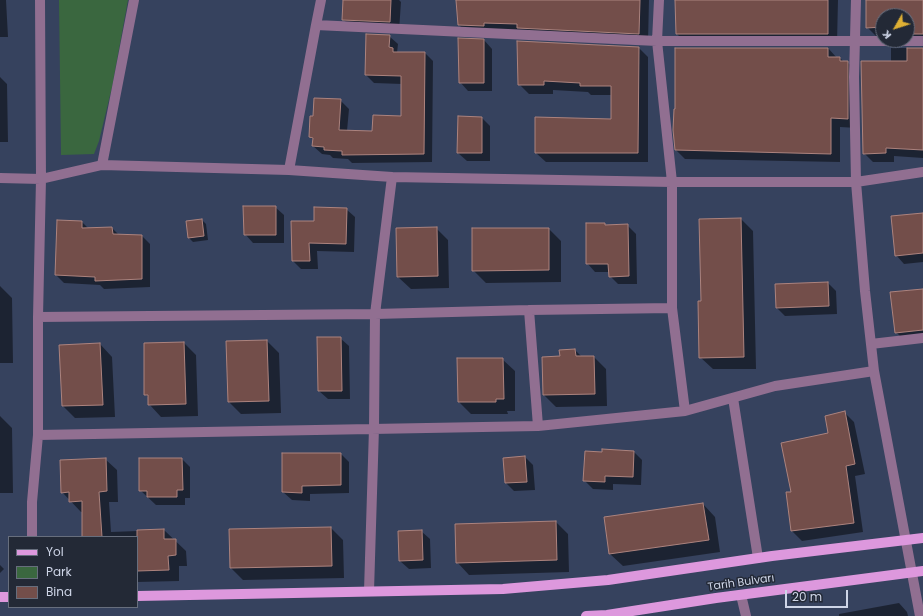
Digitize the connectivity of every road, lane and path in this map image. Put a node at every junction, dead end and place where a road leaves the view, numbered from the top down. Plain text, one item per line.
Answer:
1 (40, 0) edge
2 (134, 0) edge
3 (321, 0) edge
4 (659, 0) edge
5 (856, 0) edge
6 (316, 25) junction
7 (855, 40) junction
8 (657, 41) junction
9 (923, 41) edge
10 (102, 165) junction
11 (289, 170) junction
12 (923, 172) edge
13 (392, 177) junction
14 (0, 178) edge
15 (41, 179) junction
16 (672, 182) junction
17 (856, 182) junction
18 (672, 308) junction
19 (529, 310) junction
20 (375, 314) junction
21 (38, 317) junction
22 (923, 338) edge
23 (871, 344) junction
24 (874, 370) junction
25 (733, 398) junction
26 (685, 411) junction
27 (538, 426) junction
28 (374, 428) junction
29 (38, 435) junction
30 (32, 536) edge
31 (923, 538) edge
32 (905, 540) junction
33 (758, 558) junction
34 (923, 572) edge
35 (912, 573) junction
36 (369, 591) junction
37 (741, 595) junction
38 (138, 596) edge
39 (586, 616) edge
40 (746, 616) edge
41 (920, 616) edge

1 - 15 street
2 - 10 street
3 - 6 street
4 - 8 street
5 - 7 street
6 - 8 street
6 - 11 street
7 - 8 street
7 - 9 street
7 - 17 street
8 - 16 street
10 - 11 street
10 - 15 street
11 - 13 street
12 - 17 street
13 - 16 street
13 - 20 street
14 - 15 street
15 - 21 street
16 - 17 street
16 - 18 street
17 - 23 street
18 - 19 street
18 - 26 street
19 - 20 street
19 - 27 street
20 - 21 street
20 - 28 street
21 - 29 street
22 - 23 street
23 - 24 street
24 - 25 street
24 - 32 street
25 - 26 street
25 - 33 street
26 - 27 street
27 - 28 street
28 - 29 street
28 - 36 street
29 - 30 street
31 - 32 main road
32 - 33 main road
32 - 35 street
33 - 36 main road
34 - 35 main road, Tarih Bulvarı
35 - 37 main road, Tarih Bulvarı
35 - 41 street
36 - 38 main road
37 - 39 main road, Tarih Bulvarı
37 - 40 street

